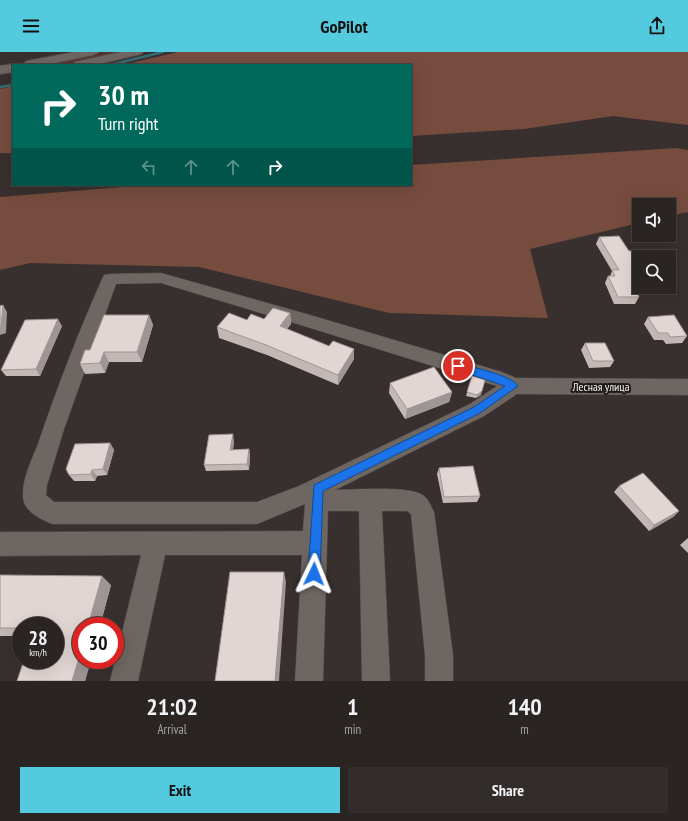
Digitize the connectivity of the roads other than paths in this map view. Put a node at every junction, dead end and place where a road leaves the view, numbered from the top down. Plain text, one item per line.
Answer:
1 (93, 52) edge
2 (137, 52) edge
3 (32, 64) edge
4 (83, 64) edge
5 (12, 68) edge
6 (0, 70) edge
7 (12, 78) edge
8 (0, 81) edge
9 (513, 386) junction
10 (688, 387) edge
11 (317, 495) junction
12 (370, 501) junction
13 (156, 543) junction
14 (0, 544) edge
15 (315, 544) junction
16 (124, 681) edge
17 (309, 681) edge
18 (376, 681) edge
19 (439, 681) edge

1 - 3 main road
2 - 4 main road
5 - 6 main road
7 - 8 main road
9 - 10 street, Лесная улица
9 - 11 street
9 - 11 street
11 - 12 street
11 - 15 street
12 - 18 street
12 - 19 street
13 - 14 street
13 - 15 street
13 - 16 street
15 - 17 street

